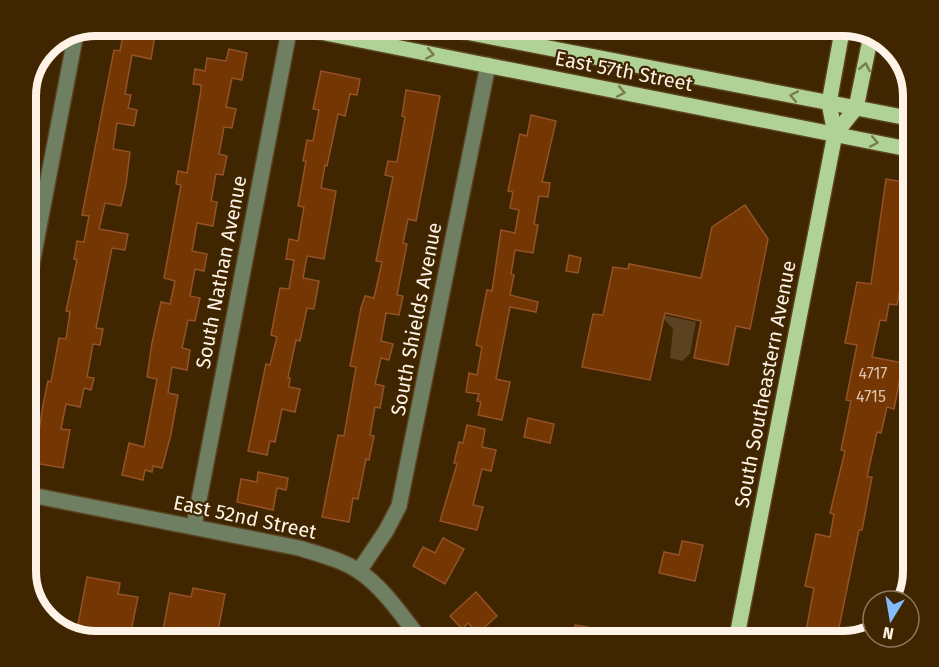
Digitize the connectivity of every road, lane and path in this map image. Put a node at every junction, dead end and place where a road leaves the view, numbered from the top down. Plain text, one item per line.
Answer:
1 (288, 36) edge
2 (341, 36) edge
3 (486, 36) edge
4 (841, 36) edge
5 (75, 40) edge
6 (870, 42) edge
7 (488, 65) junction
8 (829, 103) junction
9 (856, 108) junction
10 (903, 117) edge
11 (835, 134) junction
12 (903, 148) edge
13 (36, 243) edge
14 (36, 496) edge
15 (194, 526) junction
16 (359, 571) junction
17 (413, 631) edge
18 (738, 631) edge

1 - 15 street, South Nathan Avenue
2 -> 7 main road, East 57th Street
8 -> 3 main road, East 57th Street
4 - 8 main road, South Southeastern Avenue
5 - 13 street
9 -> 6 main road, South Southeastern Avenue
7 -> 11 main road, East 57th Street
7 - 16 street, South Shields Avenue
8 - 9 main road, East 57th Street
8 - 11 main road, South Southeastern Avenue
9 - 10 main road, East 57th Street
9 - 11 main road, South Southeastern Avenue
11 -> 12 main road, East 57th Street
11 - 18 main road, South Southeastern Avenue
14 - 15 street, East 52nd Street
15 - 16 street, East 52nd Street
16 - 17 street, East 52nd Street

